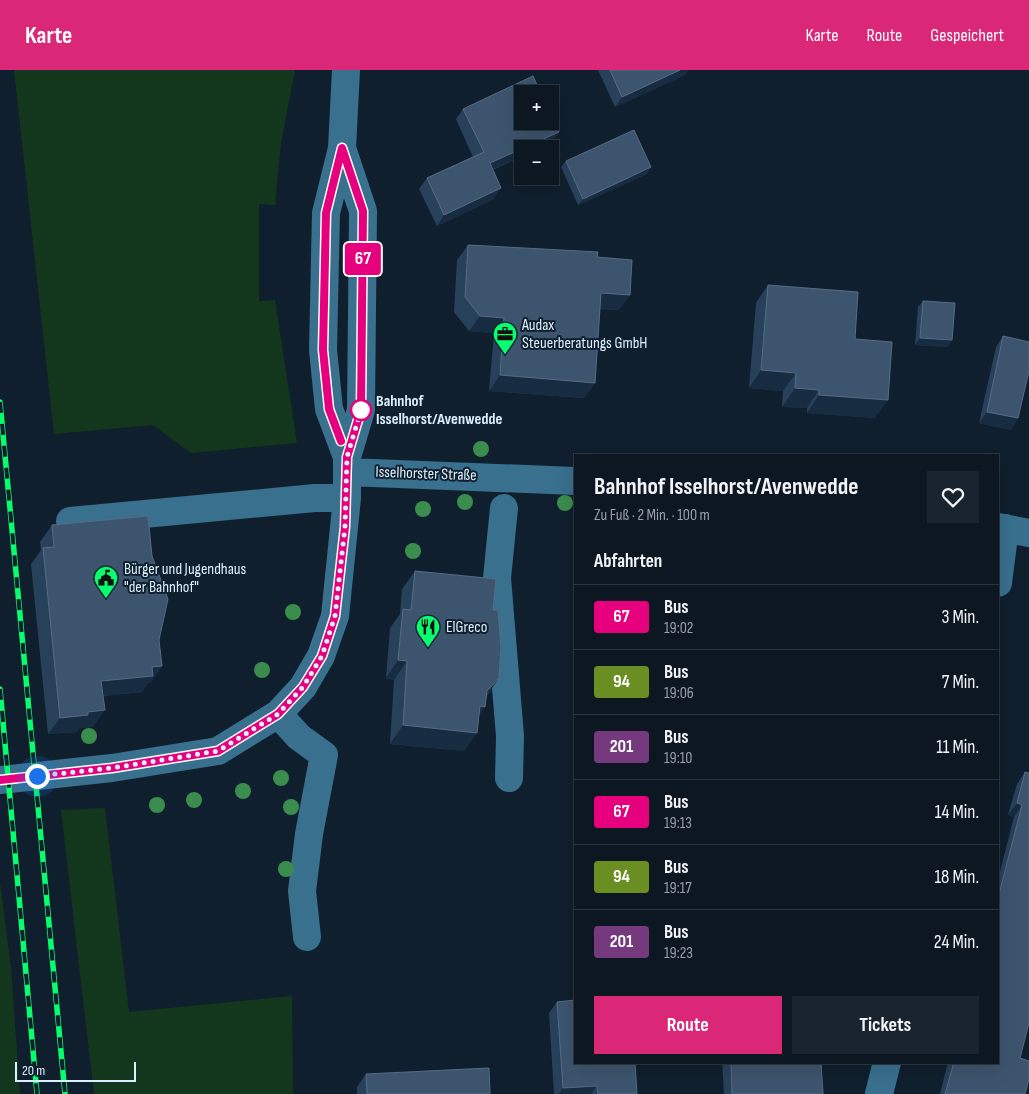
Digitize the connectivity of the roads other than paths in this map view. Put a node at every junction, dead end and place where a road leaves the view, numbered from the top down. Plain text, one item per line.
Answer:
1 (346, 70) edge
2 (342, 148) junction
3 (347, 475) junction
4 (574, 481) edge
5 (504, 508) dead end
6 (70, 521) edge
7 (1010, 529) edge
8 (999, 578) edge
9 (278, 714) junction
10 (509, 778) dead end
11 (0, 780) edge
12 (307, 937) dead end
13 (886, 1064) edge
14 (879, 1094) edge

1 - 2 street
2 - 3 street
2 - 3 street
3 - 4 street, Isselhorster Straße
3 - 6 street, Isselhorster Straße
3 - 9 street
5 - 10 street
7 - 8 street
9 - 11 street
9 - 12 street
13 - 14 street

